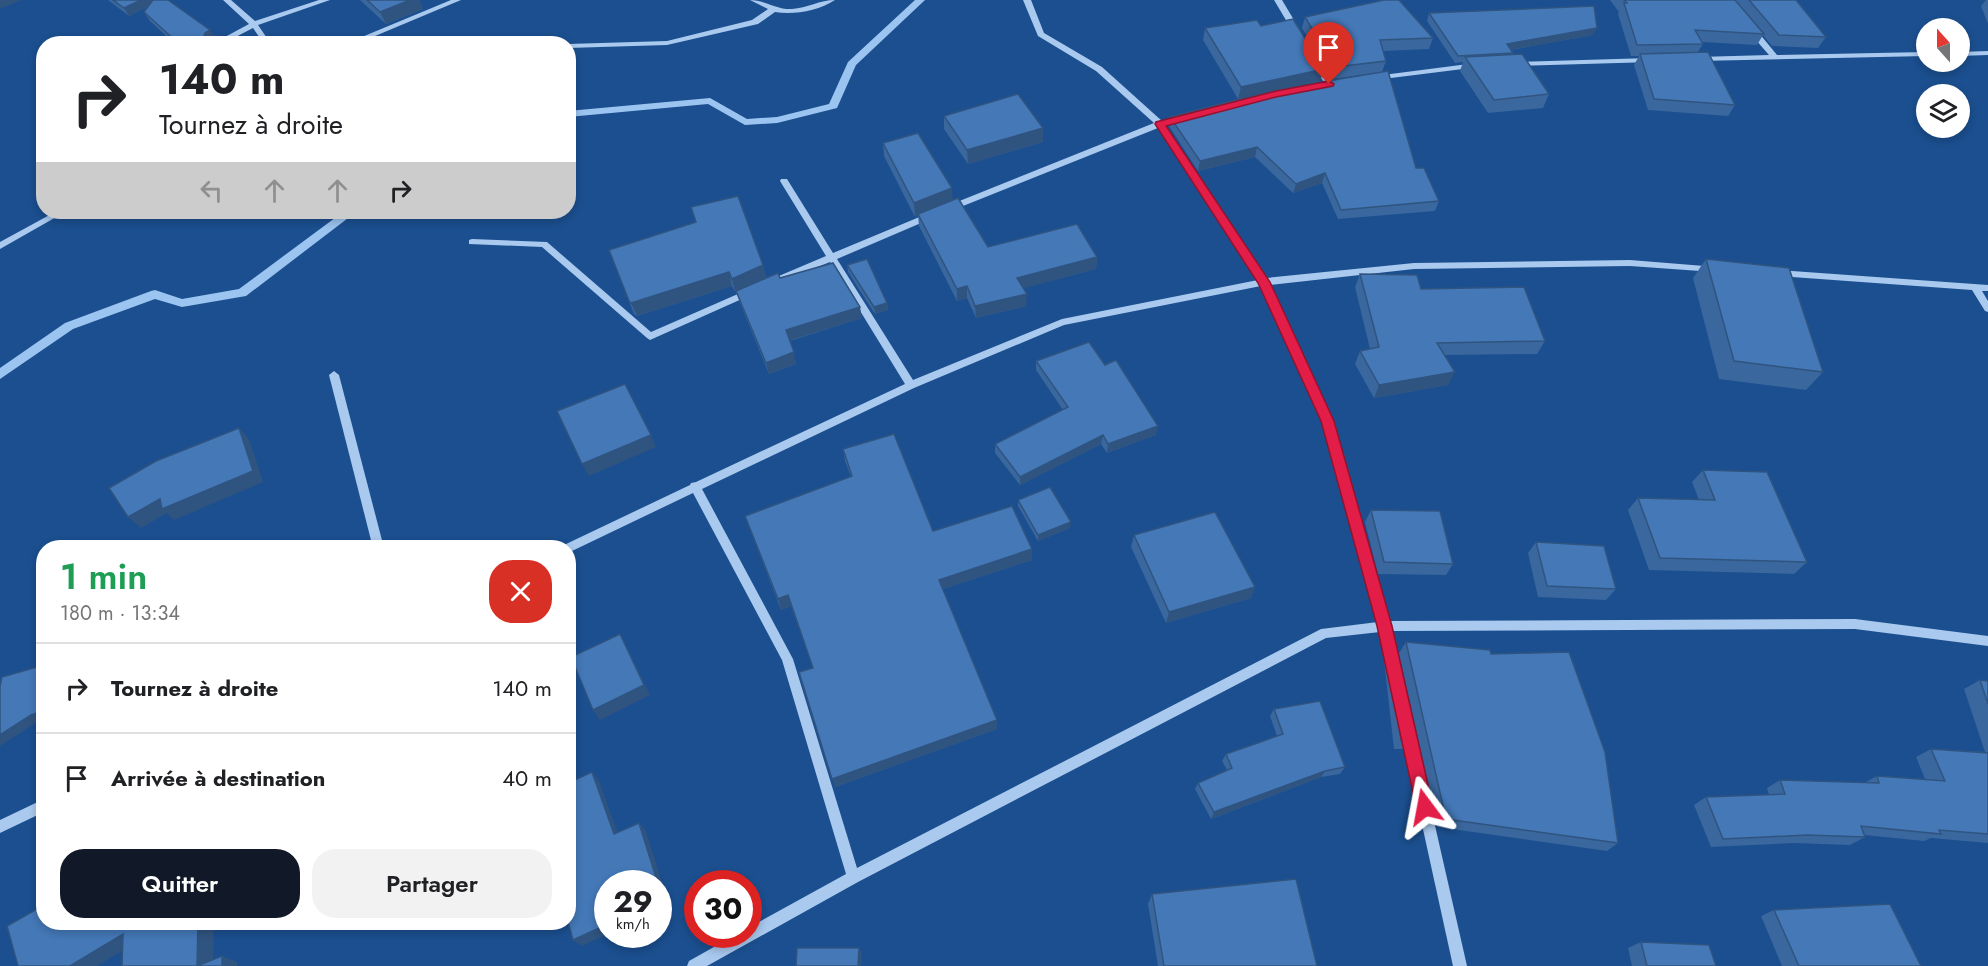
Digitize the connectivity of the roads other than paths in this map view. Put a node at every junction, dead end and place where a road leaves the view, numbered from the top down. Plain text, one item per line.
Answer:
1 (227, 0) edge
2 (326, 0) edge
3 (457, 0) edge
4 (754, 0) edge
5 (831, 0) edge
6 (1027, 0) edge
7 (1278, 0) edge
8 (772, 10) junction
9 (254, 24) junction
10 (1747, 24) edge
11 (231, 36) edge
12 (262, 36) edge
13 (368, 36) edge
14 (1300, 37) edge
15 (576, 46) edge
16 (1988, 53) edge
17 (1916, 54) edge
18 (1970, 54) edge
19 (1312, 56) edge
20 (1774, 56) junction
21 (1693, 59) edge
22 (1658, 60) edge
23 (1506, 64) edge
24 (1483, 65) edge
25 (1365, 79) edge
26 (1341, 82) edge
27 (1329, 84) junction
28 (1318, 86) edge
29 (1195, 115) edge
30 (1160, 124) junction
31 (784, 181) dead end
32 (48, 219) edge
33 (472, 242) dead end
34 (0, 246) edge
35 (831, 256) junction
36 (1725, 269) edge
37 (1761, 272) edge
38 (1264, 282) junction
39 (1975, 287) junction
40 (1988, 288) edge
41 (1988, 309) edge
42 (334, 375) dead end
43 (911, 385) junction
44 (695, 486) junction
45 (377, 540) edge
46 (576, 544) edge
47 (1385, 626) junction
48 (1988, 641) edge
49 (1395, 671) edge
50 (1405, 717) edge
51 (36, 810) edge
52 (0, 827) edge
53 (853, 878) junction
54 (694, 966) edge
55 (1460, 966) edge

1 - 9 street
2 - 9 street
3 - 13 street
4 - 8 street
5 - 8 street
6 - 30 street
7 - 14 street
8 - 15 street
9 - 11 street
9 - 12 street
10 - 20 street
16 - 18 street
17 - 20 street
19 - 27 street
20 - 21 street
22 - 23 street
24 - 25 street
26 - 27 street
27 - 28 street
29 - 30 street
30 - 35 street
30 - 38 street
31 - 35 street
32 - 34 street
33 - 35 street
35 - 43 street
36 - 38 street
37 - 39 street
38 - 43 street
38 - 47 street
39 - 40 street
39 - 41 street
42 - 45 street
43 - 44 street
44 - 46 street
44 - 53 street
47 - 48 street
47 - 49 street
47 - 53 street
50 - 55 street
51 - 52 street
53 - 54 street

